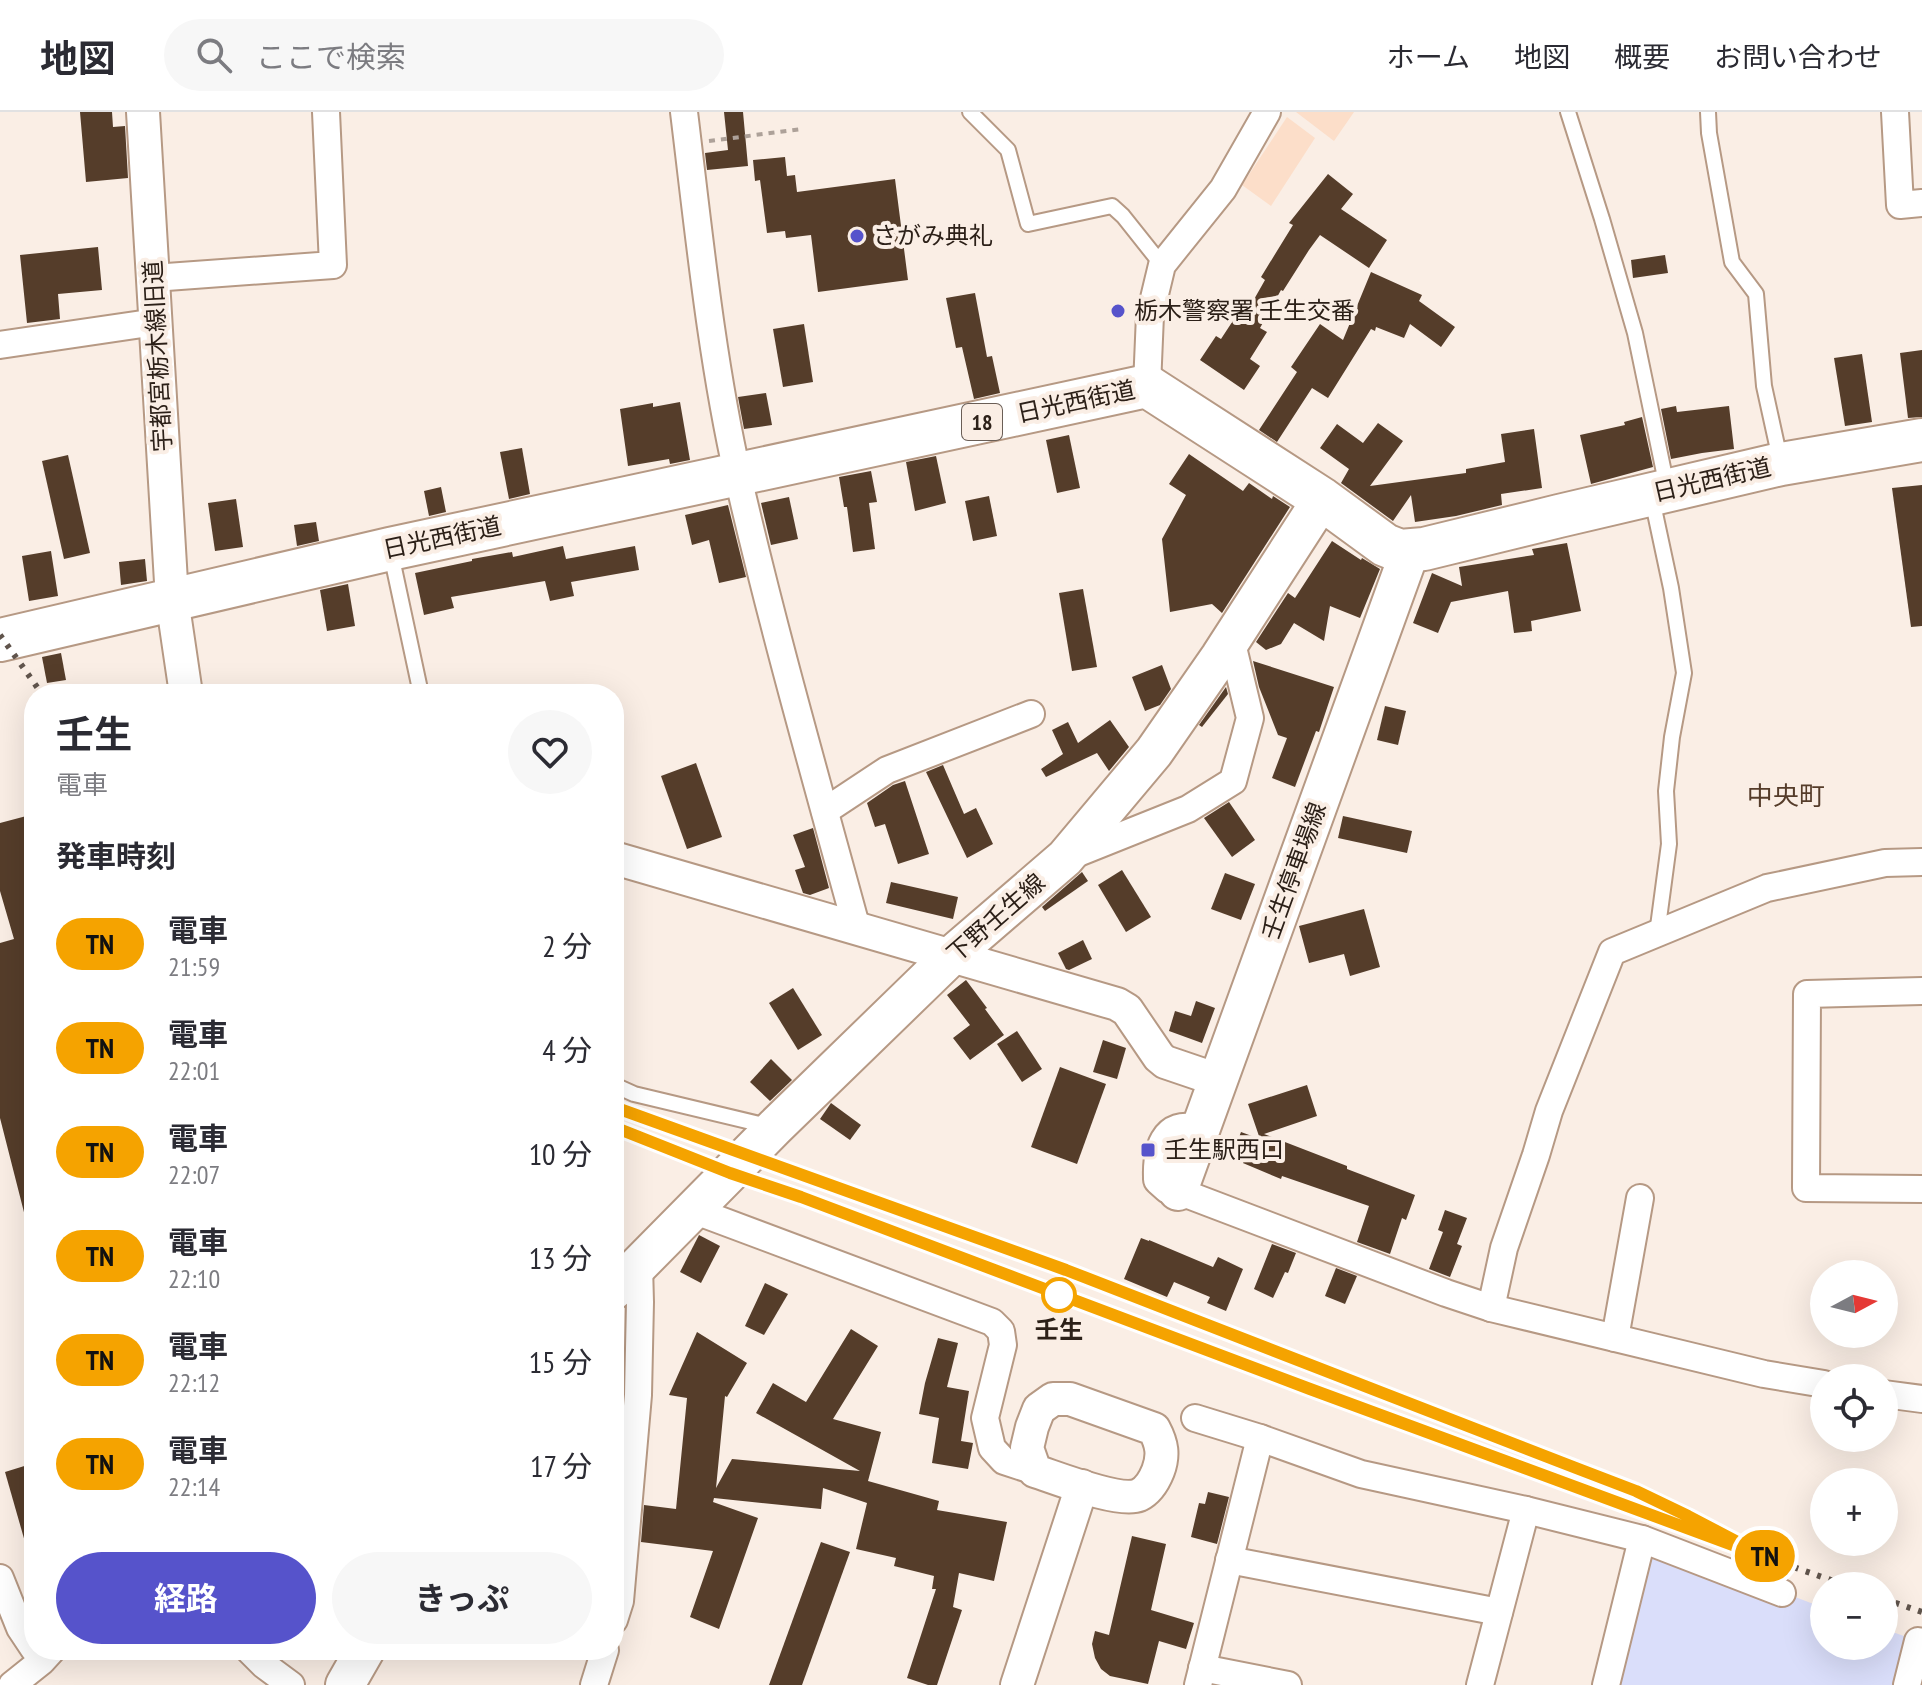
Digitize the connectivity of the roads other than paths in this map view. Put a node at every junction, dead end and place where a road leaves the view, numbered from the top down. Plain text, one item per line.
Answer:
1 (143, 112) edge
2 (326, 112) edge
3 (684, 112) edge
4 (970, 112) edge
5 (1267, 112) edge
6 (1568, 112) edge
7 (1708, 112) edge
8 (1895, 112) edge
9 (1922, 203) edge
10 (1162, 265) junction
11 (153, 278) junction
12 (156, 322) junction
13 (0, 345) edge
14 (1147, 386) junction
15 (1922, 440) edge
16 (1781, 464) junction
17 (738, 476) junction
18 (1660, 493) junction
19 (1322, 499) junction
20 (390, 549) junction
21 (1410, 551) junction
22 (172, 599) junction
23 (1231, 639) junction
24 (0, 640) edge
25 (185, 684) edge
26 (419, 684) edge
27 (1031, 714) dead end
28 (825, 811) junction
29 (1065, 858) junction
30 (624, 861) edge
31 (1922, 862) edge
32 (857, 929) junction
33 (1657, 934) junction
34 (950, 957) junction
35 (1922, 991) edge
36 (1218, 1080) junction
37 (624, 1090) edge
38 (775, 1127) junction
39 (1922, 1189) edge
40 (1178, 1191) joint
41 (1640, 1198) dead end
42 (693, 1210) junction
43 (626, 1278) edge
44 (1491, 1308) junction
45 (1615, 1338) junction
46 (1810, 1382) edge
47 (1898, 1396) edge
48 (1922, 1399) edge
49 (1195, 1418) dead end
50 (1260, 1438) junction
51 (1035, 1471) junction
52 (1082, 1486) junction
53 (1526, 1510) junction
54 (1642, 1539) junction
55 (624, 1555) edge
56 (1229, 1560) junction
57 (0, 1578) edge
58 (1782, 1593) dead end
59 (1499, 1612) junction
60 (24, 1633) edge
61 (1922, 1642) edge
62 (35, 1660) edge
63 (258, 1660) edge
64 (359, 1660) edge
65 (602, 1660) edge
66 (1200, 1677) edge
67 (278, 1682) edge
68 (12, 1685) edge
69 (345, 1685) edge
70 (594, 1685) edge
71 (1017, 1685) edge
72 (1288, 1685) edge
73 (1480, 1685) edge
74 (1606, 1685) edge
75 (1907, 1685) edge

1 - 11 street, 宇都宮栃木線旧道
2 - 11 street
3 - 17 street
4 - 10 lane
5 - 10 street
6 - 18 lane
7 - 16 lane
8 - 9 street
10 - 14 street
11 - 12 street, 宇都宮栃木線旧道
12 - 13 street
12 - 22 street, 宇都宮栃木線旧道
14 - 17 main road, 日光西街道 / 18
14 - 19 main road, 日光西街道
15 - 16 main road, 日光西街道
16 - 18 main road, 日光西街道
17 - 20 main road, 日光西街道 / 18
17 - 28 street
18 - 21 main road, 日光西街道
18 - 33 lane
19 - 21 main road, 日光西街道
19 - 23 main road, 下野壬生線
20 - 22 main road, 日光西街道 / 18
20 - 26 lane
21 - 36 main road, 壬生停車場線
22 - 24 main road, 日光西街道 / 18
22 - 25 street, 宇都宮栃木線旧道
23 - 29 main road, 下野壬生線
23 - 29 street
27 - 28 street
28 - 32 street
29 - 34 main road, 下野壬生線
30 - 32 street
31 - 33 street
32 - 34 street
33 - 44 street
34 - 36 street
34 - 38 main road, 下野壬生線
35 - 39 street
36 - 40 main road, 壬生停車場線
37 - 38 lane
38 - 42 main road, 下野壬生線
40 - 44 street
41 - 45 street
42 - 43 main road, 下野壬生線
42 - 51 street
43 - 55 street
44 - 45 street
45 - 46 street
47 - 48 street
49 - 50 street
50 - 53 street
50 - 56 street
51 - 52 street
51 - 52 street
52 - 71 street
53 - 54 street
53 - 59 street
54 - 58 street
54 - 74 street
56 - 59 street
56 - 66 street
57 - 60 street
59 - 73 street
61 - 75 street
62 - 68 street
63 - 67 street
64 - 69 main road
65 - 70 street
66 - 72 street

